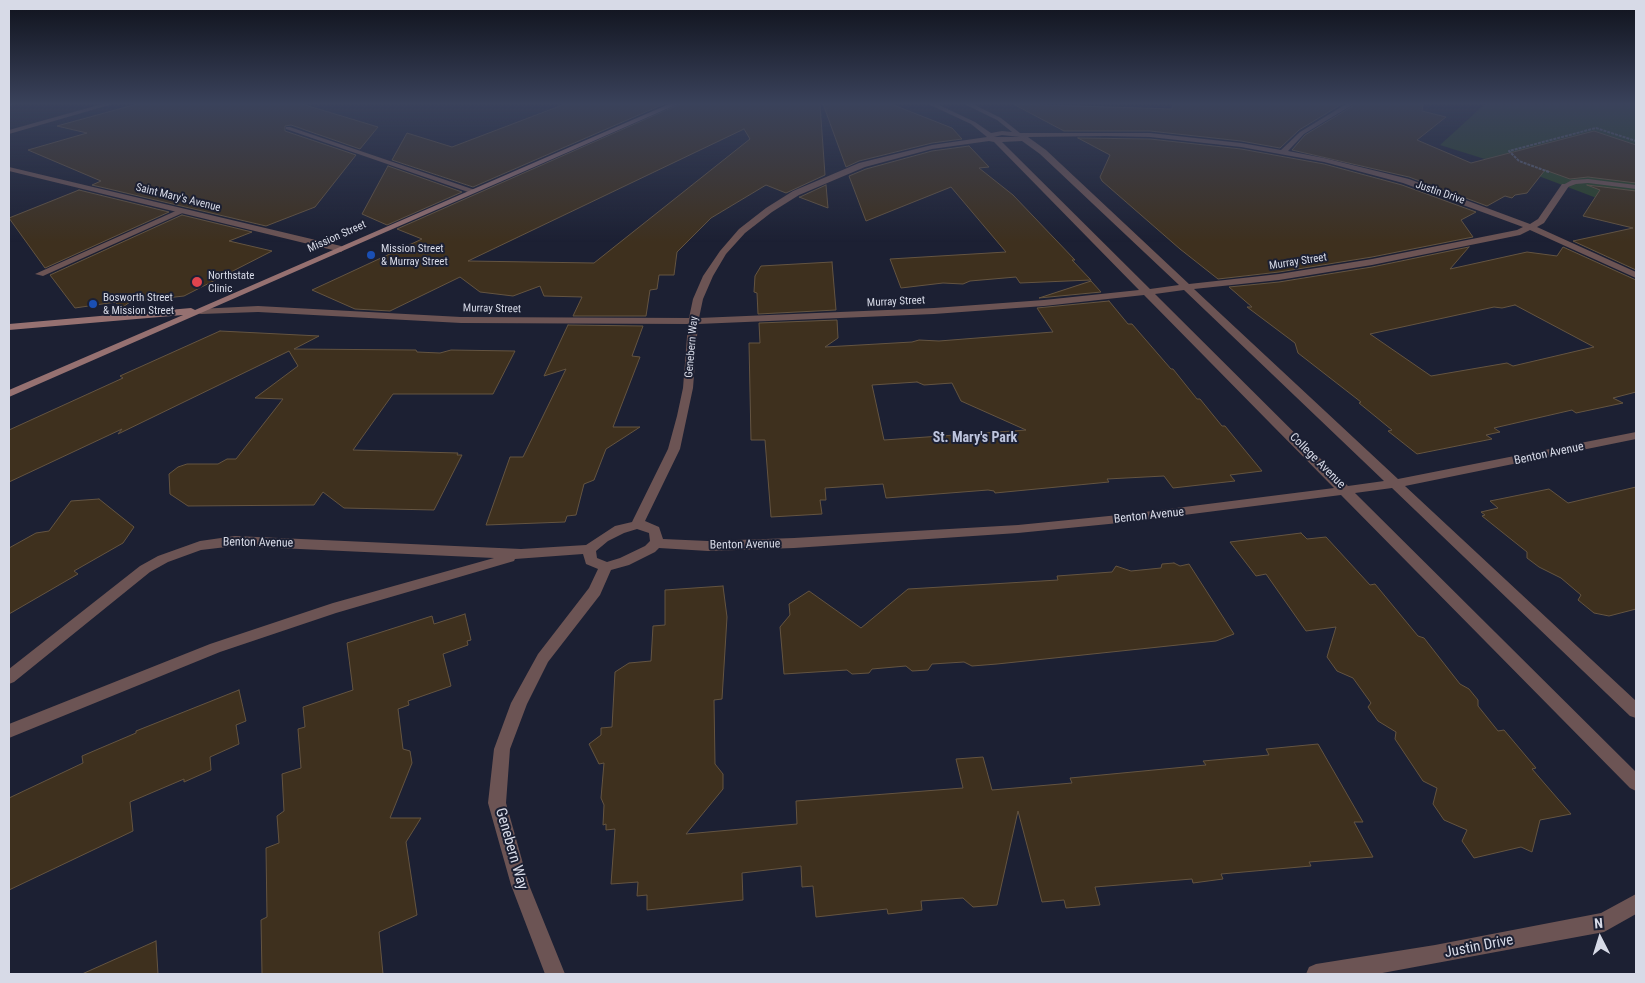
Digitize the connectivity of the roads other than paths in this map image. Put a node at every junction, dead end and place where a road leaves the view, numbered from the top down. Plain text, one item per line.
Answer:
1 (353, 150) edge
2 (569, 150) edge
3 (921, 150) edge
4 (1003, 150) edge
5 (1040, 150) edge
6 (1271, 150) edge
7 (1284, 152) joint
8 (9, 169) edge
9 (26, 173) junction
10 (9, 178) edge
11 (1636, 188) edge
12 (474, 191) junction
13 (183, 211) junction
14 (1532, 227) junction
15 (341, 249) junction
16 (40, 274) dead end
17 (1636, 275) edge
18 (1187, 289) junction
19 (1149, 293) junction
20 (201, 311) junction
21 (693, 321) junction
22 (9, 328) edge
23 (9, 394) edge
24 (1636, 435) edge
25 (1394, 484) junction
26 (1347, 492) junction
27 (637, 525) junction
28 (656, 543) junction
29 (590, 549) junction
30 (522, 554) junction
31 (606, 567) junction
32 (9, 678) edge
33 (1636, 711) edge
34 (9, 731) edge
35 (1636, 783) edge
36 (1636, 903) edge
37 (555, 974) edge
38 (1316, 974) edge

1 - 12 street
2 - 12 main road, Mission Street
3 - 21 street, Genebern Way
4 - 19 street, College Avenue
5 - 18 street
6 - 7 street, Justin Drive
7 - 14 street, Justin Drive
8 - 9 street, Saint Mary's Avenue
9 - 10 street
9 - 13 street, Saint Mary's Avenue
11 - 14 street
12 - 15 main road, Mission Street
13 - 15 street, Saint Mary's Avenue
13 - 16 street
14 - 17 street, Justin Drive
14 - 18 street, Murray Street
15 - 20 main road, Mission Street
18 - 19 street, Murray Street
18 - 25 street
19 - 21 street, Murray Street
19 - 26 street, College Avenue
20 - 21 street, Murray Street
20 - 22 main road
20 - 23 main road, Mission Street
21 - 27 street, Genebern Way
24 - 25 street, Benton Avenue
25 - 26 street, Benton Avenue
25 - 33 street
26 - 28 street, Benton Avenue
26 - 35 street, College Avenue
27 - 28 street
27 - 29 street
28 - 31 street
29 - 30 street, Benton Avenue
29 - 31 street
30 - 32 street, Benton Avenue
30 - 34 street, Benton Avenue
31 - 37 street, Genebern Way
36 - 38 street, Justin Drive

